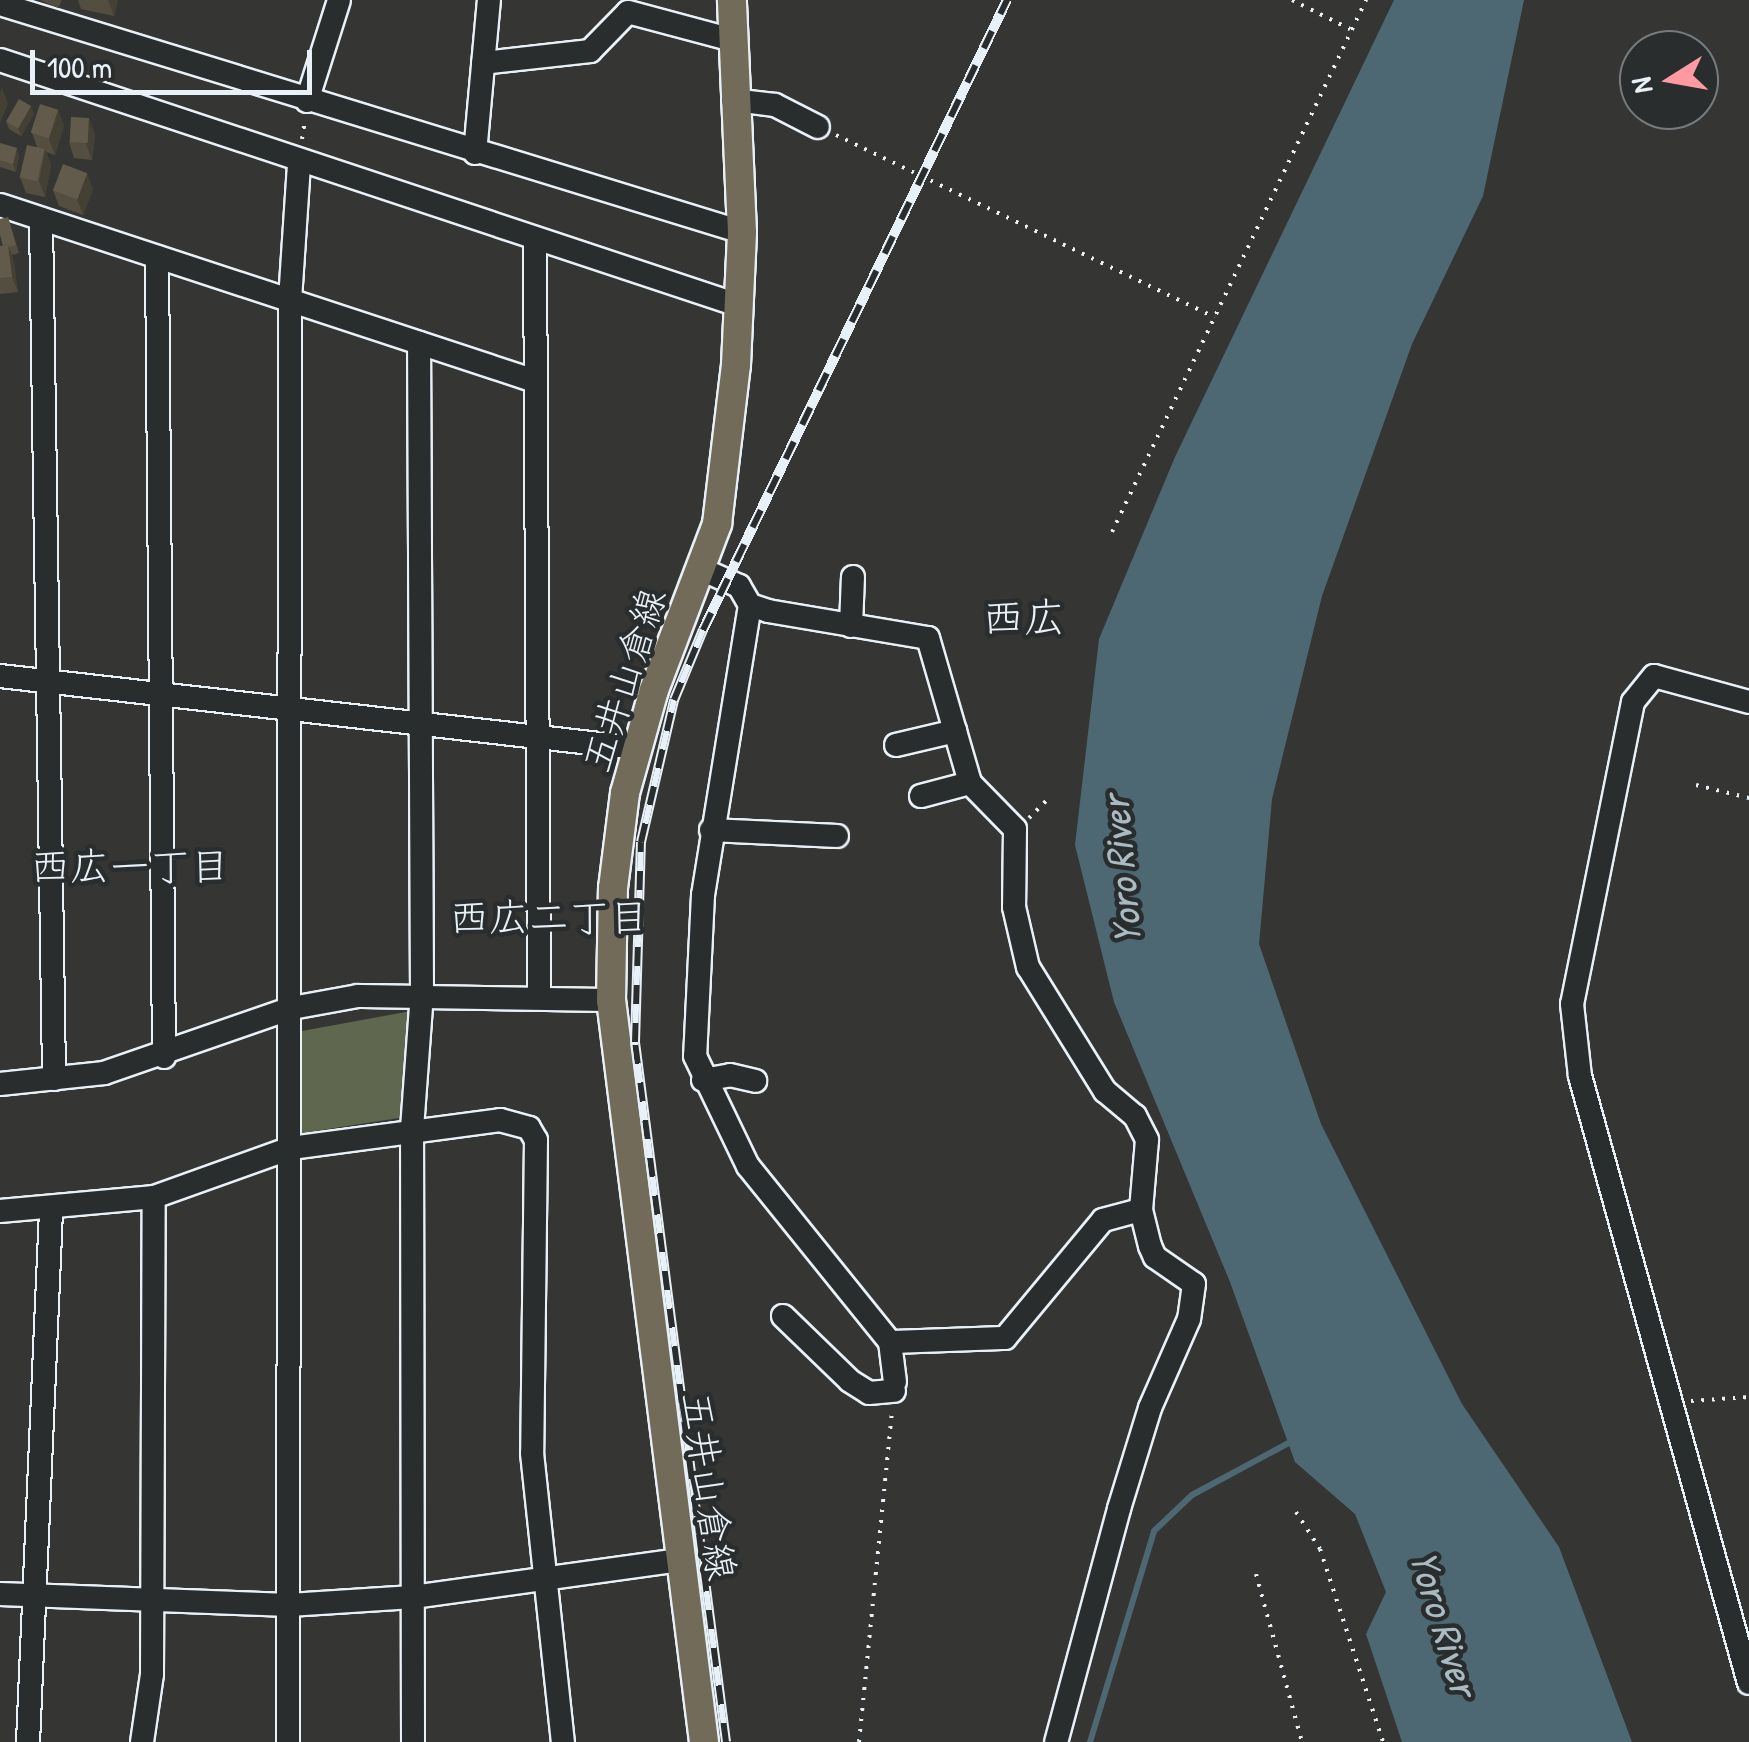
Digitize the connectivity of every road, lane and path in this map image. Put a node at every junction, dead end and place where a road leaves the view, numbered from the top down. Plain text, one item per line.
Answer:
1 (338, 0) edge
2 (489, 0) edge
3 (732, 0) edge
4 (1292, 0) edge
5 (1366, 0) edge
6 (0, 4) edge
7 (1352, 30) junction
8 (729, 38) junction
9 (0, 60) edge
10 (483, 63) junction
11 (734, 100) junction
12 (308, 101) junction
13 (818, 127) joint
14 (475, 153) junction
15 (299, 164) junction
16 (0, 206) edge
17 (41, 219) junction
18 (742, 232) junction
19 (535, 239) junction
20 (157, 257) junction
21 (290, 300) junction
22 (742, 306) junction
23 (1215, 316) junction
24 (419, 342) junction
25 (532, 380) junction
26 (1112, 532) dead end
27 (701, 569) junction
28 (853, 577) dead end
29 (750, 605) junction
30 (851, 626) junction
31 (0, 676) edge
32 (48, 681) junction
33 (161, 692) junction
34 (1749, 702) edge
35 (291, 706) junction
36 (419, 723) junction
37 (955, 731) junction
38 (537, 740) junction
39 (896, 745) dead end
40 (636, 748) junction
41 (970, 783) junction
42 (1696, 786) dead end
43 (921, 796) dead end
44 (1050, 796) dead end
45 (1749, 798) edge
46 (1015, 829) junction
47 (712, 830) junction
48 (837, 836) dead end
49 (422, 994) junction
50 (539, 994) junction
51 (611, 1000) junction
52 (292, 1008) junction
53 (164, 1057) junction
54 (54, 1079) junction
55 (703, 1080) junction
56 (755, 1082) dead end
57 (0, 1084) edge
58 (412, 1129) junction
59 (291, 1148) junction
60 (154, 1198) junction
61 (1141, 1210) junction
62 (0, 1211) edge
63 (51, 1211) junction
64 (783, 1316) dead end
65 (890, 1342) junction
66 (895, 1386) junction
67 (1749, 1398) edge
68 (1672, 1402) junction
69 (1296, 1512) dead end
70 (681, 1560) junction
71 (1256, 1574) dead end
72 (544, 1582) junction
73 (0, 1594) edge
74 (37, 1596) junction
75 (413, 1598) junction
76 (152, 1600) junction
77 (289, 1605) junction
78 (1749, 1683) edge
79 (28, 1742) edge
80 (142, 1742) edge
81 (288, 1742) edge
82 (413, 1742) edge
83 (562, 1742) edge
84 (704, 1742) edge
85 (860, 1742) edge
86 (1056, 1742) edge
87 (1302, 1742) edge
88 (1383, 1742) edge

1 - 12 street
2 - 10 street
3 - 8 main road, 五井山倉線
4 - 7 path
5 - 7 path
6 - 12 street
7 - 23 path
8 - 10 street
8 - 11 main road, 五井山倉線
9 - 15 street
10 - 14 street
11 - 13 street
11 - 18 main road, 五井山倉線
12 - 14 street
12 - 15 path
13 - 23 path
14 - 18 street
15 - 19 street
15 - 21 street
16 - 17 street
17 - 20 street
17 - 32 street
18 - 22 main road, 五井山倉線
19 - 22 street
19 - 25 street
20 - 21 street
20 - 33 street
21 - 24 street
21 - 35 street
22 - 27 main road, 五井山倉線
23 - 26 path
24 - 25 street
24 - 36 street
25 - 38 street
27 - 29 street
27 - 40 main road, 五井山倉線
28 - 30 street
29 - 30 street
29 - 47 street
30 - 37 street
31 - 32 street
32 - 33 street
32 - 54 street
33 - 35 street
33 - 53 street
34 - 68 street
35 - 36 street
35 - 52 street
36 - 38 street
36 - 49 street
37 - 39 street
37 - 41 street
38 - 40 street
38 - 50 street
40 - 51 main road, 五井山倉線
41 - 43 street
41 - 46 street
42 - 45 path
44 - 46 path
46 - 61 street
47 - 48 street
47 - 55 street
49 - 50 street
49 - 52 street
49 - 58 street
50 - 51 street
51 - 70 main road, 五井山倉線
52 - 53 street
52 - 59 street
53 - 54 street
54 - 57 street
55 - 56 street
55 - 65 street
58 - 59 street
58 - 72 street
58 - 75 street
59 - 60 street
59 - 77 street
60 - 63 street
60 - 76 street
61 - 65 street
61 - 86 street
62 - 63 street
63 - 74 street
64 - 66 street
65 - 66 street
66 - 85 path
67 - 68 path
68 - 78 street
69 - 88 path
70 - 72 street
70 - 84 main road, 五井山倉線
71 - 87 path
72 - 75 street
72 - 83 street
73 - 74 street
74 - 76 street
74 - 79 street
75 - 77 street
75 - 82 street
76 - 77 street
76 - 80 street
77 - 81 street

